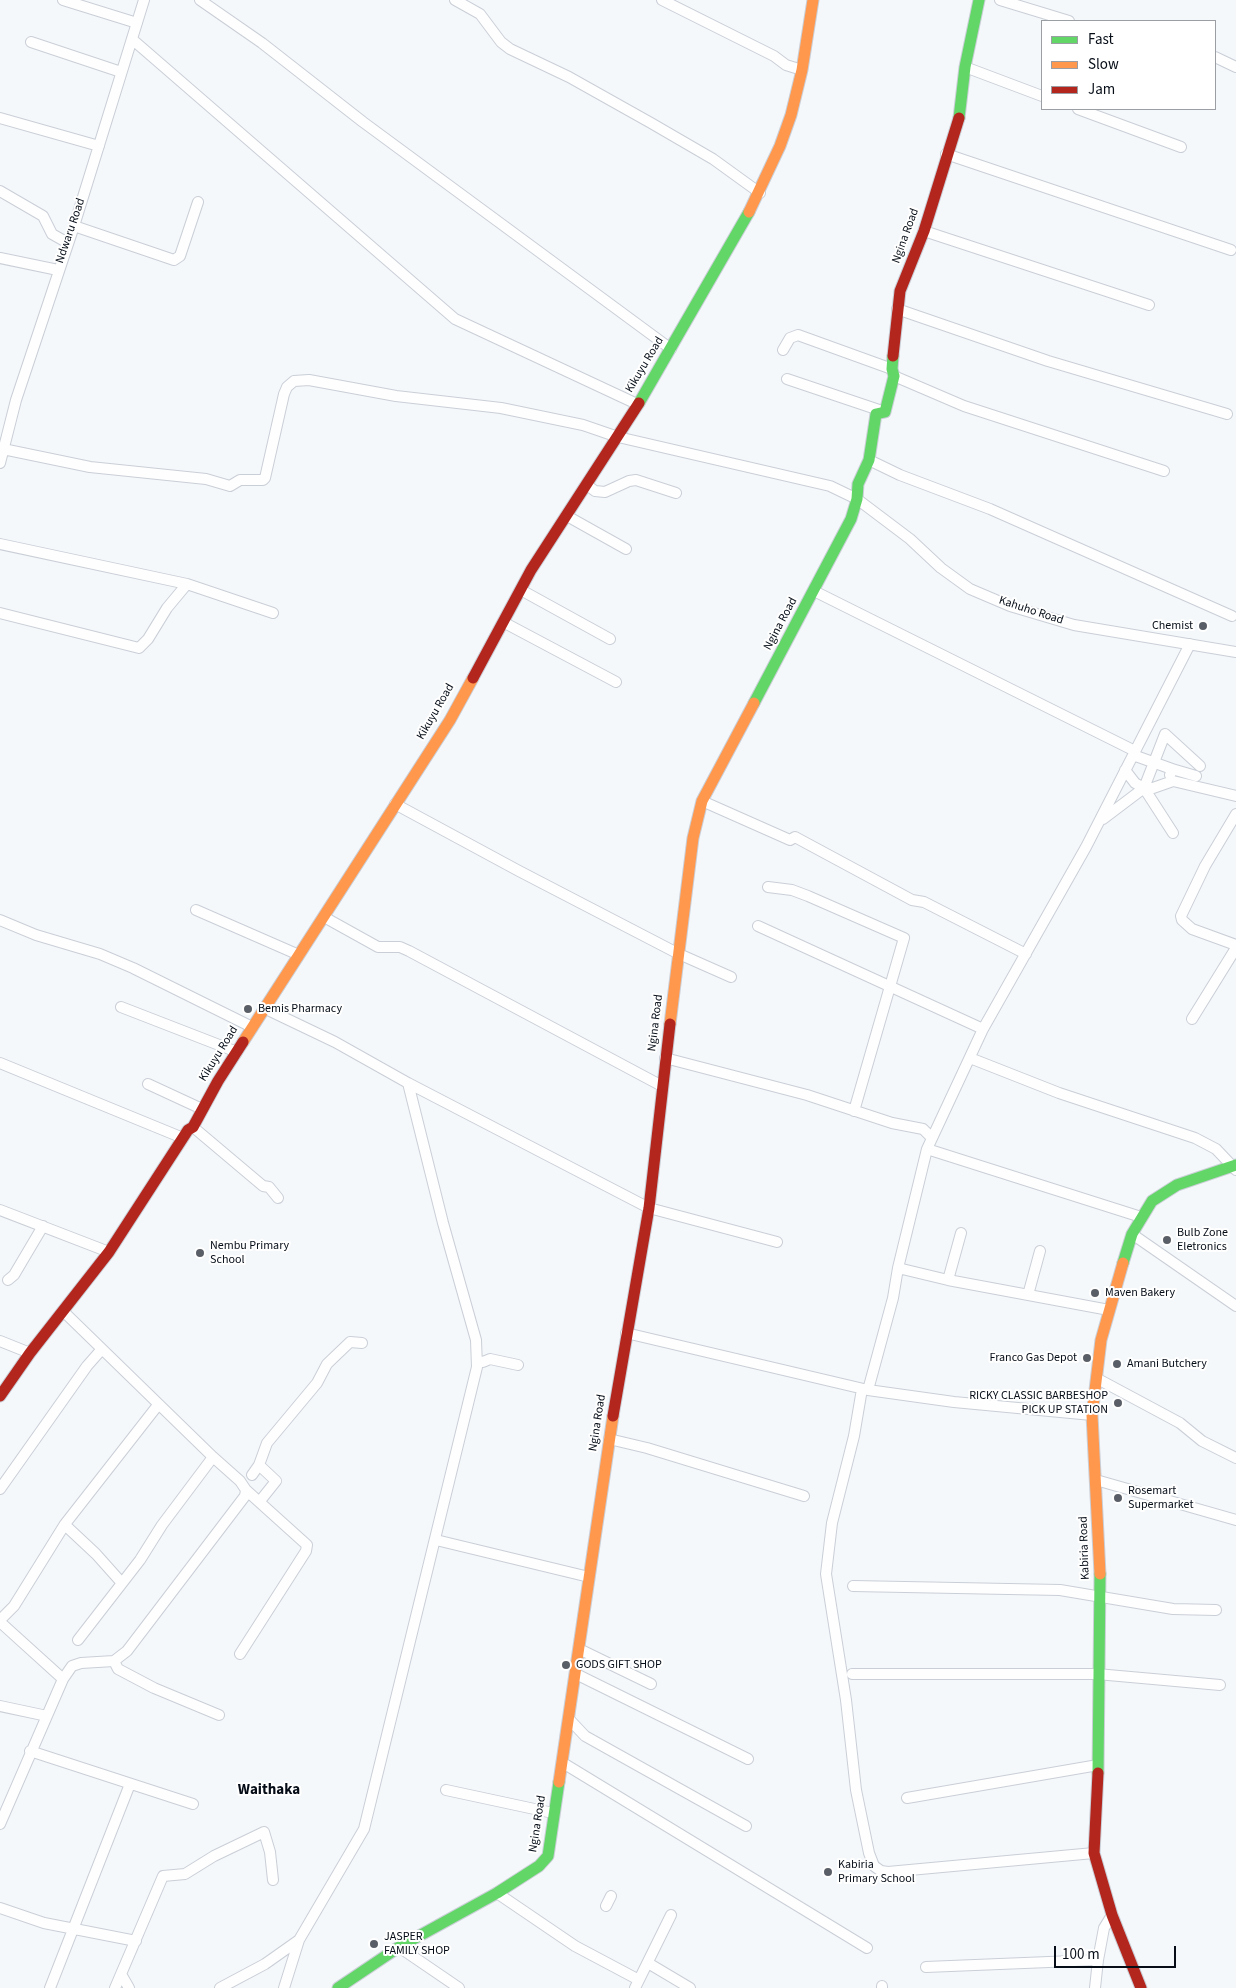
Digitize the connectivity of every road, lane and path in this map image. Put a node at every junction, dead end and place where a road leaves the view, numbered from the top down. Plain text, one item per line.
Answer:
1 (63, 0) edge
2 (144, 0) edge
3 (200, 0) edge
4 (455, 0) edge
5 (662, 0) edge
6 (813, 0) edge
7 (979, 0) edge
8 (1000, 0) edge
9 (1066, 20) edge
10 (137, 23) junction
11 (132, 40) junction
12 (31, 42) dead end
13 (1216, 57) edge
14 (965, 67) junction
15 (1236, 67) edge
16 (802, 70) junction
17 (121, 72) junction
18 (1041, 96) edge
19 (1081, 110) edge
20 (0, 118) edge
21 (98, 146) junction
22 (1180, 147) dead end
23 (946, 154) junction
24 (0, 191) edge
25 (760, 193) junction
26 (198, 202) dead end
27 (74, 226) junction
28 (924, 231) junction
29 (68, 243) junction
30 (1231, 250) dead end
31 (0, 258) edge
32 (58, 270) junction
33 (1149, 305) dead end
34 (897, 309) junction
35 (671, 349) junction
36 (783, 350) dead end
37 (893, 373) junction
38 (787, 379) dead end
39 (638, 404) junction
40 (885, 412) junction
41 (1226, 414) dead end
42 (618, 438) junction
43 (3, 449) junction
44 (869, 460) junction
45 (0, 463) edge
46 (1164, 471) dead end
47 (587, 485) junction
48 (676, 493) dead end
49 (858, 499) junction
50 (567, 516) junction
51 (0, 544) edge
52 (626, 549) dead end
53 (187, 584) junction
54 (521, 590) junction
55 (814, 591) junction
56 (0, 613) edge
57 (274, 614) dead end
58 (1232, 616) dead end
59 (503, 622) junction
60 (610, 639) dead end
61 (1190, 644) junction
62 (1236, 652) edge
63 (616, 682) dead end
64 (1134, 753) junction
65 (1155, 763) junction
66 (1172, 769) junction
67 (1125, 770) junction
68 (1167, 783) junction
69 (1144, 788) junction
70 (1236, 796) edge
71 (702, 801) junction
72 (395, 804) junction
73 (1236, 814) edge
74 (1100, 821) junction
75 (1173, 833) dead end
76 (768, 887) dead end
77 (196, 910) dead end
78 (324, 917) junction
79 (0, 920) edge
80 (758, 926) dead end
81 (1236, 946) edge
82 (679, 954) junction
83 (1026, 954) junction
84 (299, 955) junction
85 (731, 977) dead end
86 (890, 987) junction
87 (121, 1007) dead end
88 (266, 1009) junction
89 (1192, 1019) dead end
90 (252, 1027) junction
91 (983, 1029) junction
92 (236, 1054) junction
93 (665, 1058) junction
94 (970, 1058) junction
95 (0, 1063) edge
96 (408, 1083) junction
97 (148, 1084) dead end
98 (662, 1086) junction
99 (202, 1109) junction
100 (854, 1111) junction
101 (192, 1127) junction
102 (183, 1138) junction
103 (932, 1138) junction
104 (927, 1149) junction
105 (1235, 1167) edge
106 (278, 1198) dead end
107 (649, 1208) junction
108 (0, 1210) edge
109 (1141, 1217) junction
110 (43, 1226) junction
111 (961, 1233) dead end
112 (1132, 1234) junction
113 (777, 1242) dead end
114 (1040, 1251) dead end
115 (110, 1252) junction
116 (898, 1268) junction
117 (8, 1280) dead end
118 (948, 1280) junction
119 (1028, 1295) junction
120 (1236, 1306) edge
121 (1109, 1310) junction
122 (64, 1312) junction
123 (626, 1333) junction
124 (0, 1342) edge
125 (362, 1343) dead end
126 (102, 1349) junction
127 (30, 1353) junction
128 (477, 1361) junction
129 (518, 1365) dead end
130 (1096, 1378) junction
131 (865, 1390) junction
132 (0, 1396) edge
133 (158, 1405) junction
134 (1092, 1415) junction
135 (609, 1439) junction
136 (213, 1457) junction
137 (1236, 1458) edge
138 (259, 1465) junction
139 (252, 1475) dead end
140 (1096, 1480) junction
141 (0, 1489) edge
142 (246, 1490) junction
143 (804, 1496) dead end
144 (260, 1501) junction
145 (1236, 1520) edge
146 (64, 1525) junction
147 (436, 1540) junction
148 (589, 1577) junction
149 (121, 1582) junction
150 (853, 1586) dead end
151 (1101, 1597) junction
152 (1216, 1610) dead end
153 (0, 1620) edge
154 (78, 1640) dead end
155 (579, 1648) junction
156 (240, 1654) dead end
157 (114, 1661) junction
158 (576, 1674) junction
159 (852, 1674) dead end
160 (1097, 1674) junction
161 (63, 1679) junction
162 (651, 1684) dead end
163 (1220, 1685) dead end
164 (0, 1706) edge
165 (219, 1715) dead end
166 (47, 1716) junction
167 (569, 1719) junction
168 (30, 1751) junction
169 (748, 1759) dead end
170 (563, 1763) junction
171 (1098, 1765) junction
172 (130, 1784) junction
173 (446, 1790) dead end
174 (906, 1798) dead end
175 (193, 1804) dead end
176 (553, 1813) junction
177 (0, 1824) edge
178 (746, 1826) dead end
179 (1094, 1853) junction
180 (272, 1880) dead end
181 (497, 1893) junction
182 (611, 1896) dead end
183 (606, 1906) dead end
184 (0, 1908) edge
185 (1112, 1914) junction
186 (670, 1915) dead end
187 (75, 1928) junction
188 (299, 1940) junction
189 (136, 1941) junction
190 (400, 1947) junction
191 (867, 1948) dead end
192 (1098, 1960) junction
193 (648, 1963) junction
194 (926, 1966) dead end
195 (121, 1974) junction
196 (637, 1984) edge
197 (50, 1988) edge
198 (115, 1988) edge
199 (129, 1988) edge
200 (220, 1988) edge
201 (284, 1988) edge
202 (338, 1988) edge
203 (459, 1988) edge
204 (690, 1988) edge
205 (1095, 1988) edge
206 (1141, 1988) edge

1 - 10 street
2 - 10 street, Ndwaru Road
3 - 35 street
4 - 25 street
5 - 16 street
6 - 16 main road, Kikuyu Road
7 - 14 main road, Ngina Road
8 - 9 street
10 - 11 street, Ndwaru Road
11 - 17 street, Ndwaru Road
11 - 39 street
12 - 17 street
13 - 15 street
14 - 18 street
14 - 23 main road, Ngina Road
16 - 25 main road, Kikuyu Road
17 - 21 street, Ndwaru Road
19 - 22 street
20 - 21 street
21 - 27 street, Ndwaru Road
23 - 28 main road, Ngina Road
23 - 30 street
24 - 29 street
25 - 35 main road, Kikuyu Road
26 - 27 street
27 - 29 street, Ndwaru Road
28 - 33 street
28 - 34 main road, Ngina Road
29 - 32 street, Ndwaru Road
31 - 32 street
32 - 43 street, Ndwaru Road
34 - 37 main road, Ngina Road
34 - 41 street
35 - 39 main road, Kikuyu Road
36 - 37 street
37 - 40 main road, Ngina Road
37 - 46 street
38 - 40 street
39 - 42 main road, Kikuyu Road
40 - 44 main road, Ngina Road
42 - 43 street, Kahuho Road
42 - 47 main road, Kikuyu Road
42 - 49 street, Kahuho Road
43 - 45 street, Ndwaru Road
44 - 49 main road, Ngina Road
44 - 58 street
47 - 48 street
47 - 50 main road, Kikuyu Road
49 - 55 main road, Ngina Road
49 - 61 street, Kahuho Road
50 - 52 street
50 - 54 main road, Kikuyu Road
51 - 53 street
53 - 56 street
53 - 57 street
54 - 59 main road, Kikuyu Road
54 - 60 street
55 - 64 street
55 - 71 main road, Ngina Road
59 - 63 street
59 - 72 main road, Kikuyu Road
61 - 62 street, Kahuho Road
61 - 64 street
64 - 65 street
64 - 67 street
65 - 66 street
65 - 66 street
65 - 69 street
66 - 68 street
67 - 69 street
67 - 74 street
68 - 69 street
68 - 70 street
69 - 74 street
69 - 75 street
71 - 82 main road, Ngina Road
71 - 83 street
72 - 78 main road, Kikuyu Road
72 - 82 street
73 - 81 street
74 - 83 street
76 - 86 street
77 - 84 street
78 - 84 main road, Kikuyu Road
78 - 98 street
79 - 90 street
80 - 86 street
81 - 89 street
82 - 85 street
82 - 93 main road, Ngina Road
83 - 91 street
84 - 88 main road, Kikuyu Road
86 - 91 street
86 - 100 street
87 - 92 street
88 - 90 main road, Kikuyu Road
88 - 96 street
90 - 92 main road, Kikuyu Road
91 - 94 street
92 - 99 main road, Kikuyu Road
93 - 98 main road, Ngina Road
93 - 100 street
94 - 103 street
94 - 105 street
95 - 102 street
96 - 107 street
96 - 128 street
97 - 99 street
98 - 107 main road, Ngina Road
99 - 101 main road, Kikuyu Road
100 - 103 street
101 - 102 main road, Kikuyu Road
101 - 106 street
102 - 115 main road, Kikuyu Road
103 - 104 street
104 - 109 street
104 - 116 street
105 - 109 main road, Kabiria Road
107 - 113 street
107 - 123 main road, Ngina Road
108 - 110 street
109 - 112 main road, Kabiria Road
110 - 115 street
110 - 117 street
111 - 118 street
112 - 120 street
112 - 121 main road, Kabiria Road
114 - 119 street
115 - 122 main road, Kikuyu Road
116 - 118 street
116 - 131 street
118 - 119 street
119 - 121 street
121 - 130 main road, Kabiria Road
122 - 126 street
122 - 127 main road, Kikuyu Road
123 - 131 street
123 - 135 main road, Ngina Road
124 - 127 street
125 - 138 street
126 - 133 street
126 - 141 street
127 - 132 main road, Kikuyu Road
128 - 129 street
128 - 147 street
130 - 134 main road, Kabiria Road
130 - 137 street
131 - 134 street
131 - 179 street
133 - 136 street
133 - 146 street
134 - 140 main road, Kabiria Road
135 - 143 street
135 - 148 main road, Ngina Road
136 - 142 street
136 - 149 street
138 - 139 street
138 - 144 street
140 - 145 street
140 - 151 main road, Kabiria Road
142 - 144 street
142 - 157 street
144 - 156 street
146 - 149 street
146 - 153 street
147 - 148 street
147 - 188 street
148 - 155 main road, Ngina Road
149 - 154 street
150 - 151 street
151 - 152 street
151 - 160 main road, Kabiria Road
153 - 161 street
155 - 158 main road, Ngina Road
155 - 162 street
157 - 161 street
157 - 165 street
158 - 167 main road, Ngina Road
158 - 169 street
159 - 160 street
160 - 163 street
160 - 171 main road, Kabiria Road
161 - 166 street
164 - 166 street
166 - 168 street
167 - 170 main road, Ngina Road
167 - 178 street
168 - 172 street
168 - 177 street
170 - 176 main road, Ngina Road
170 - 191 street
171 - 174 street
171 - 179 main road, Kabiria Road
172 - 175 street
172 - 187 street
173 - 176 street
176 - 181 main road, Ngina Road
179 - 185 main road, Kabiria Road
180 - 189 street
181 - 190 main road, Ngina Road
181 - 196 street
182 - 183 street
184 - 187 street
185 - 192 street
185 - 206 main road, Kabiria Road
186 - 193 street
187 - 189 street
187 - 197 street
188 - 200 street
188 - 201 street
189 - 195 street
190 - 202 main road, Ngina Road
190 - 203 street
192 - 194 street
192 - 205 street
193 - 196 street
193 - 204 street
195 - 198 street
195 - 199 street

